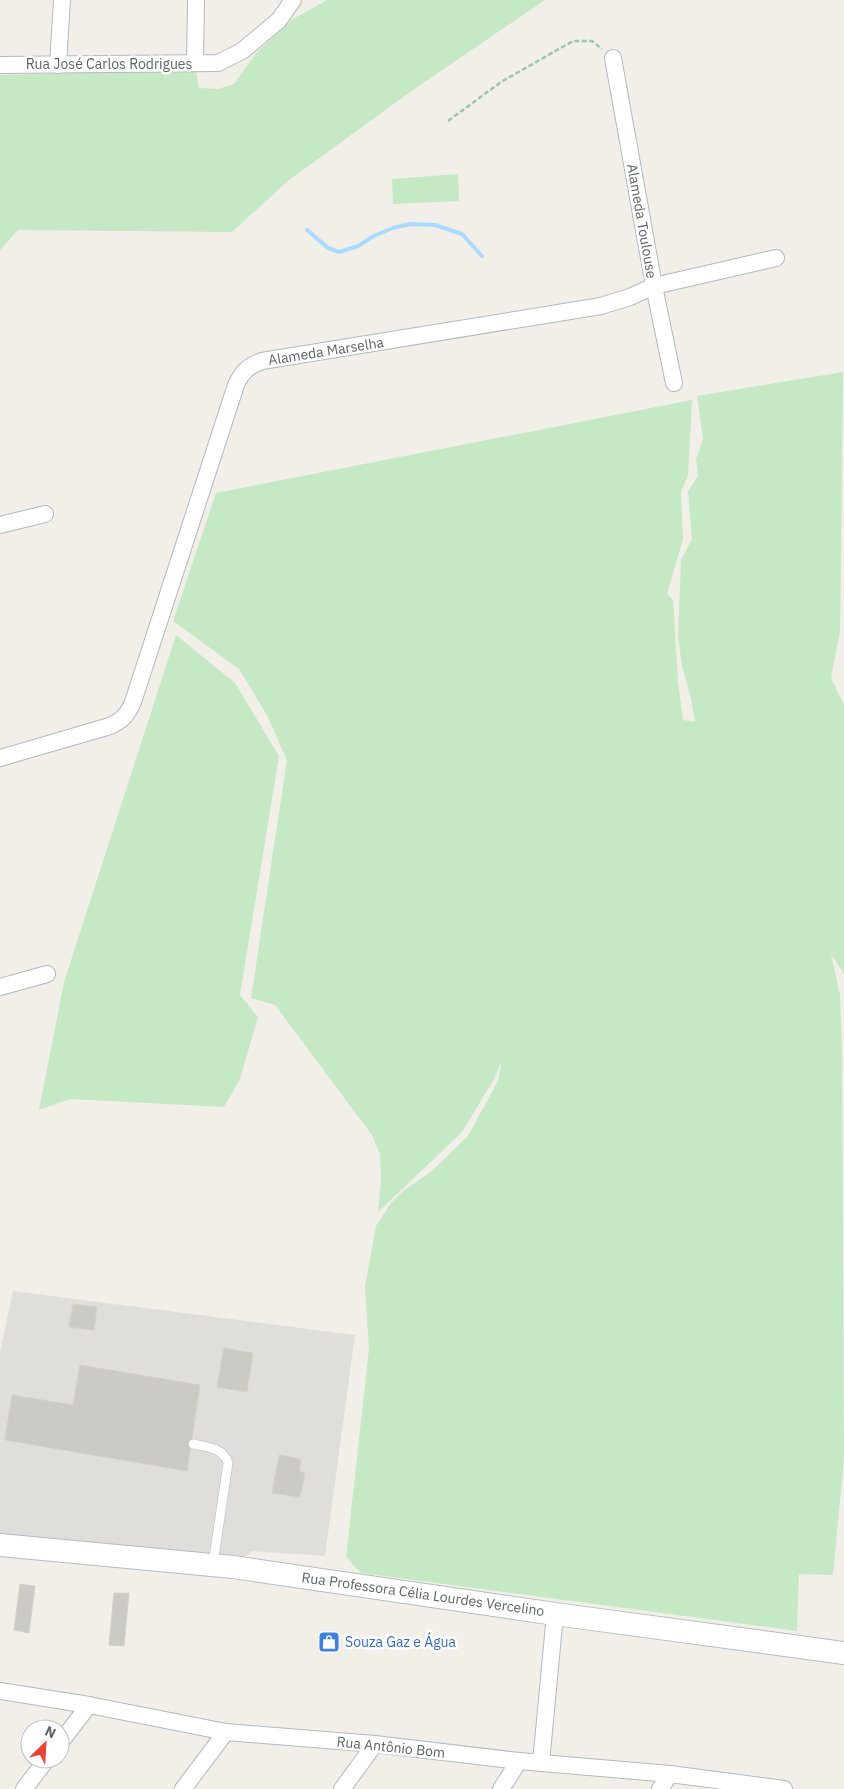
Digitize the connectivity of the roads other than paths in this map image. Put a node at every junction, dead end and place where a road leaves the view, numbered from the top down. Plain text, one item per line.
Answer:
1 (62, 0) edge
2 (196, 0) edge
3 (293, 0) edge
4 (612, 58) road end
5 (195, 64) junction
6 (0, 65) edge
7 (58, 65) junction
8 (776, 258) dead end
9 (654, 286) junction
10 (674, 383) dead end
11 (45, 514) dead end
12 (0, 525) edge
13 (0, 758) edge
14 (47, 974) dead end
15 (0, 987) edge
16 (193, 1444) dead end
17 (0, 1545) edge
18 (213, 1564) junction
19 (555, 1614) junction
20 (844, 1653) edge
21 (0, 1691) edge
22 (89, 1705) junction
23 (70, 1730) edge
24 (226, 1732) junction
25 (375, 1744) junction
26 (519, 1761) junction
27 (541, 1763) junction
28 (40, 1769) edge
29 (670, 1774) junction
30 (24, 1789) edge
31 (183, 1789) edge
32 (342, 1789) edge
33 (501, 1789) edge
34 (660, 1789) edge
35 (784, 1789) edge

1 - 7 street
2 - 5 street
3 - 5 street, Rua José Carlos Rodrigues
4 - 9 street, Alameda Toulouse
5 - 7 street, Rua José Carlos Rodrigues
6 - 7 street, Rua José Carlos Rodrigues
8 - 9 street, Alameda Marselha
9 - 10 street, Alameda Toulouse
9 - 13 street, Alameda Marselha
11 - 12 street
14 - 15 street
16 - 18 lane
17 - 18 main road, Rua Professora Célia Lourdes Vercelino
18 - 19 main road, Rua Professora Célia Lourdes Vercelino
19 - 20 main road, Rua Professora Célia Lourdes Vercelino
19 - 27 street
21 - 22 street, Rua Antônio Bom
22 - 23 street
22 - 24 street, Rua Antônio Bom
24 - 25 street, Rua Antônio Bom
24 - 31 street
25 - 26 street, Rua Antônio Bom
25 - 32 street
26 - 27 street, Rua Antônio Bom
26 - 33 street
27 - 29 street, Rua Antônio Bom
28 - 30 street
29 - 34 street
29 - 35 street, Rua Antônio Bom

